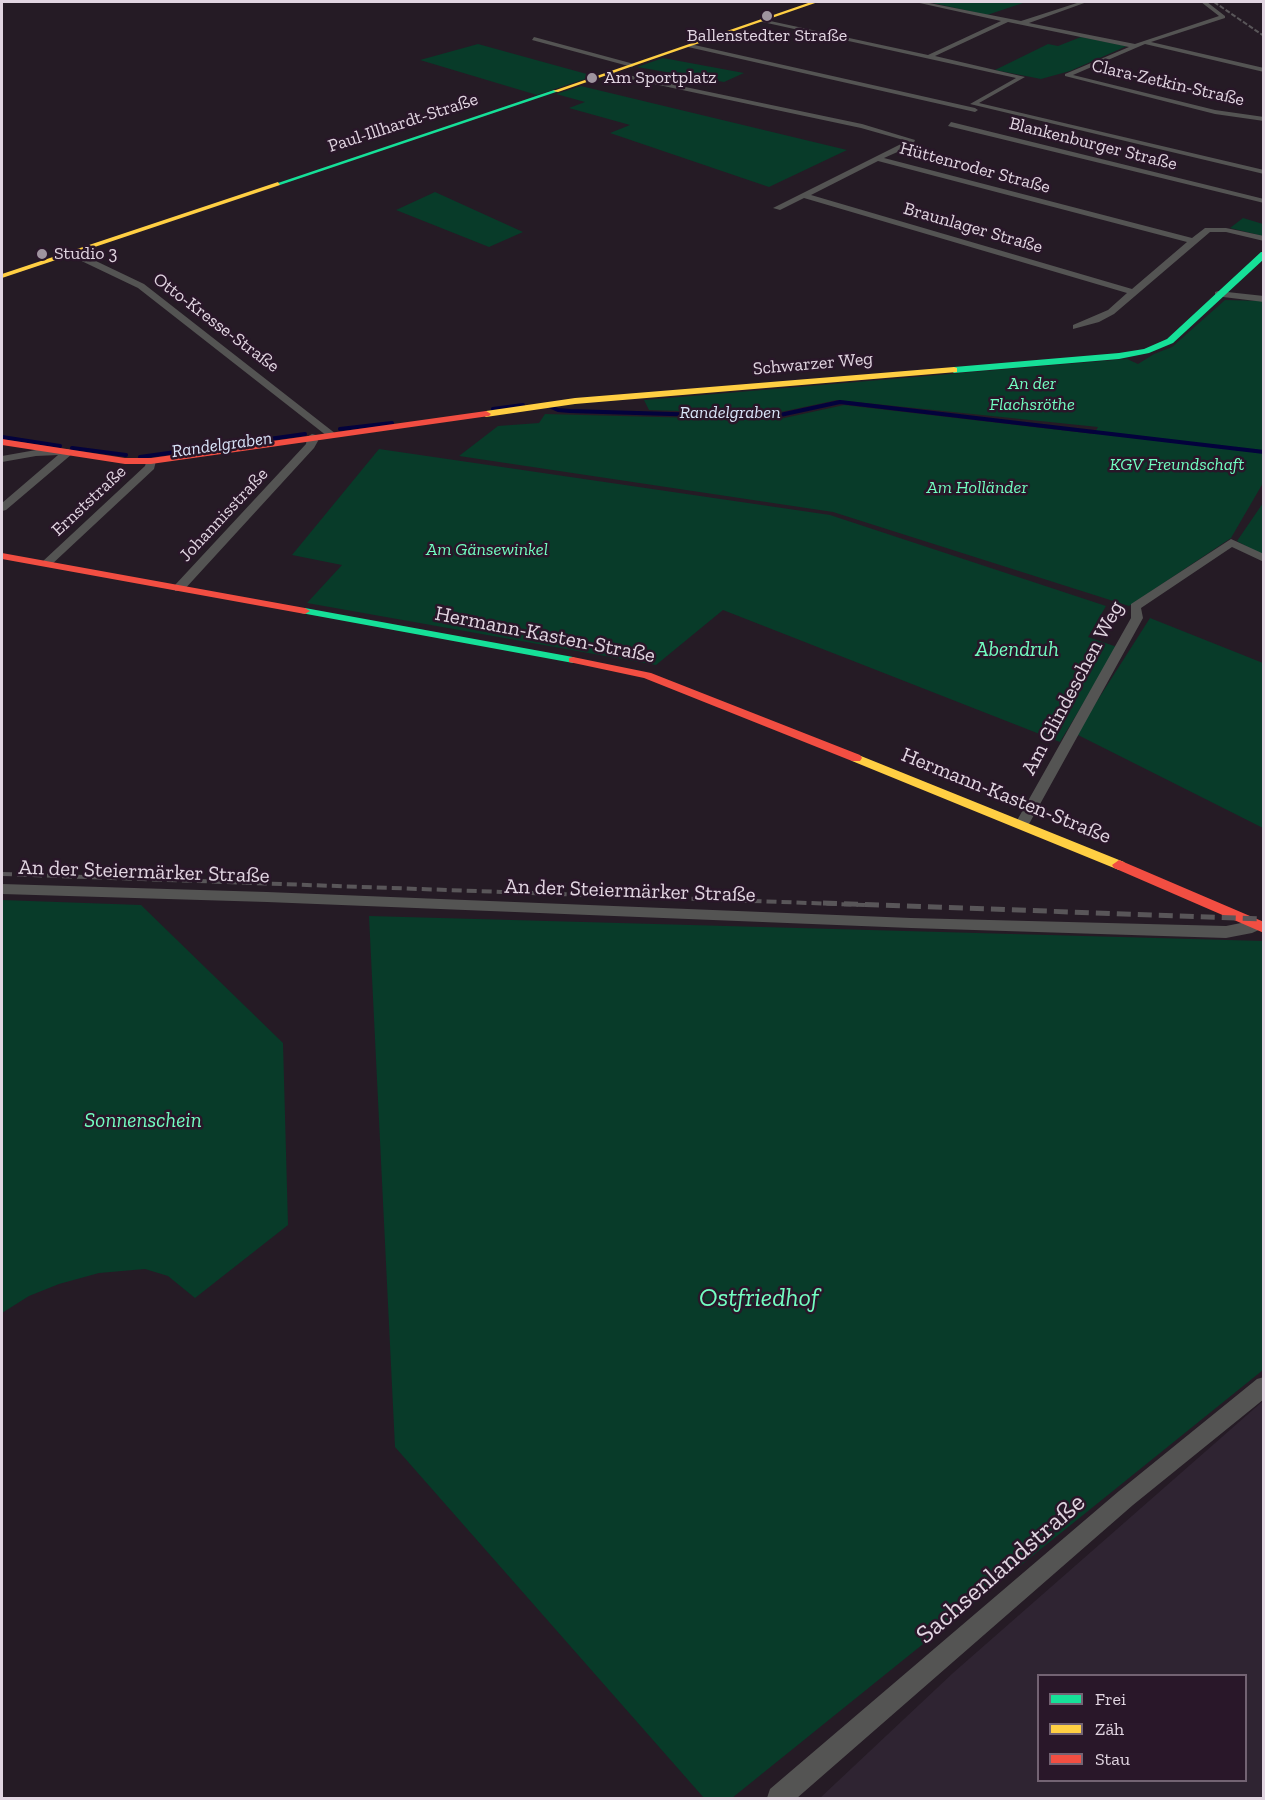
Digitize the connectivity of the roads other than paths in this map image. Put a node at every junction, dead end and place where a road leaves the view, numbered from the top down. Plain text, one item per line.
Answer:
1 (815, 2) edge
2 (918, 2) edge
3 (1084, 2) edge
4 (1204, 2) edge
5 (1007, 20) junction
6 (761, 21) junction
7 (1022, 23) junction
8 (534, 39) dead end
9 (1144, 42) junction
10 (690, 46) junction
11 (1135, 46) junction
12 (928, 57) junction
13 (632, 65) junction
14 (1263, 70) edge
15 (609, 73) junction
16 (974, 107) junction
17 (1263, 119) edge
18 (878, 159) junction
19 (1263, 172) edge
20 (804, 195) junction
21 (1263, 201) edge
22 (777, 208) dead end
23 (1263, 239) edge
24 (1193, 241) junction
25 (72, 253) junction
26 (1261, 258) edge
27 (2, 276) edge
28 (1133, 292) junction
29 (1218, 294) junction
30 (1263, 299) edge
31 (1076, 327) dead end
32 (331, 434) junction
33 (312, 437) junction
34 (2, 442) edge
35 (68, 452) junction
36 (2, 459) edge
37 (150, 461) junction
38 (2, 508) edge
39 (2, 556) edge
40 (1263, 559) edge
41 (46, 564) junction
42 (179, 588) junction
43 (1022, 824) junction
44 (2, 889) edge
45 (1260, 926) edge
46 (1263, 1386) edge
47 (779, 1798) edge

1 - 6 street, Paul-Illhardt-Straße
2 - 5 street
3 - 7 street
4 - 9 street
5 - 7 street
5 - 12 street
6 - 10 street, Paul-Illhardt-Straße
6 - 12 street
7 - 11 street
8 - 13 street
9 - 11 street
9 - 14 street
10 - 13 street, Paul-Illhardt-Straße
10 - 16 street
11 - 17 street, Clara-Zetkin-Straße
12 - 16 street
13 - 15 street, Paul-Illhardt-Straße
15 - 18 street, Hüttenroder Straße
15 - 25 street, Paul-Illhardt-Straße
16 - 19 street
16 - 21 street, Blankenburger Straße
18 - 20 street
18 - 24 street, Hüttenroder Straße
20 - 22 street
20 - 28 street, Braunlager Straße
23 - 24 street
24 - 28 street
25 - 27 street, Paul-Illhardt-Straße
25 - 32 street, Otto-Kresse-Straße
26 - 29 street, Schwarzer Weg
28 - 31 street
29 - 30 street
29 - 32 street, Schwarzer Weg
32 - 33 street
33 - 37 street
33 - 42 street, Johannisstraße
34 - 35 street
35 - 36 street
35 - 37 street
35 - 38 street
37 - 41 street, Ernststraße
39 - 41 street, Hermann-Kasten-Straße
40 - 43 street, Am Glindeschen Weg
41 - 42 street, Hermann-Kasten-Straße
42 - 43 street, Hermann-Kasten-Straße
43 - 45 street, Hermann-Kasten-Straße
44 - 45 street, An der Steiermärker Straße
46 - 47 street, Sachsenlandstraße

